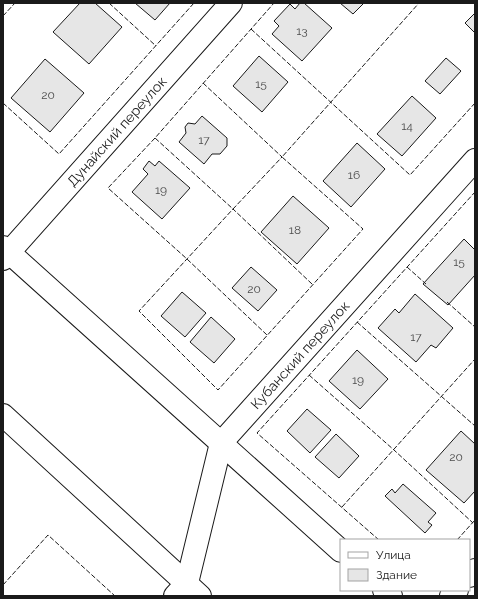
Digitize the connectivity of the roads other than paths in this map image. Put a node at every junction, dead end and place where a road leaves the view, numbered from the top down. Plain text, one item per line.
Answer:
1 (231, 3) edge
2 (475, 160) edge
3 (5, 253) edge
4 (3, 415) edge
5 (221, 443) junction
6 (340, 550) edge
7 (187, 592) edge

1 - 3 street, Дунайский переулок
2 - 5 street, Кубанский переулок
3 - 5 street
4 - 7 street
5 - 6 street
5 - 7 street, Кубанский переулок

